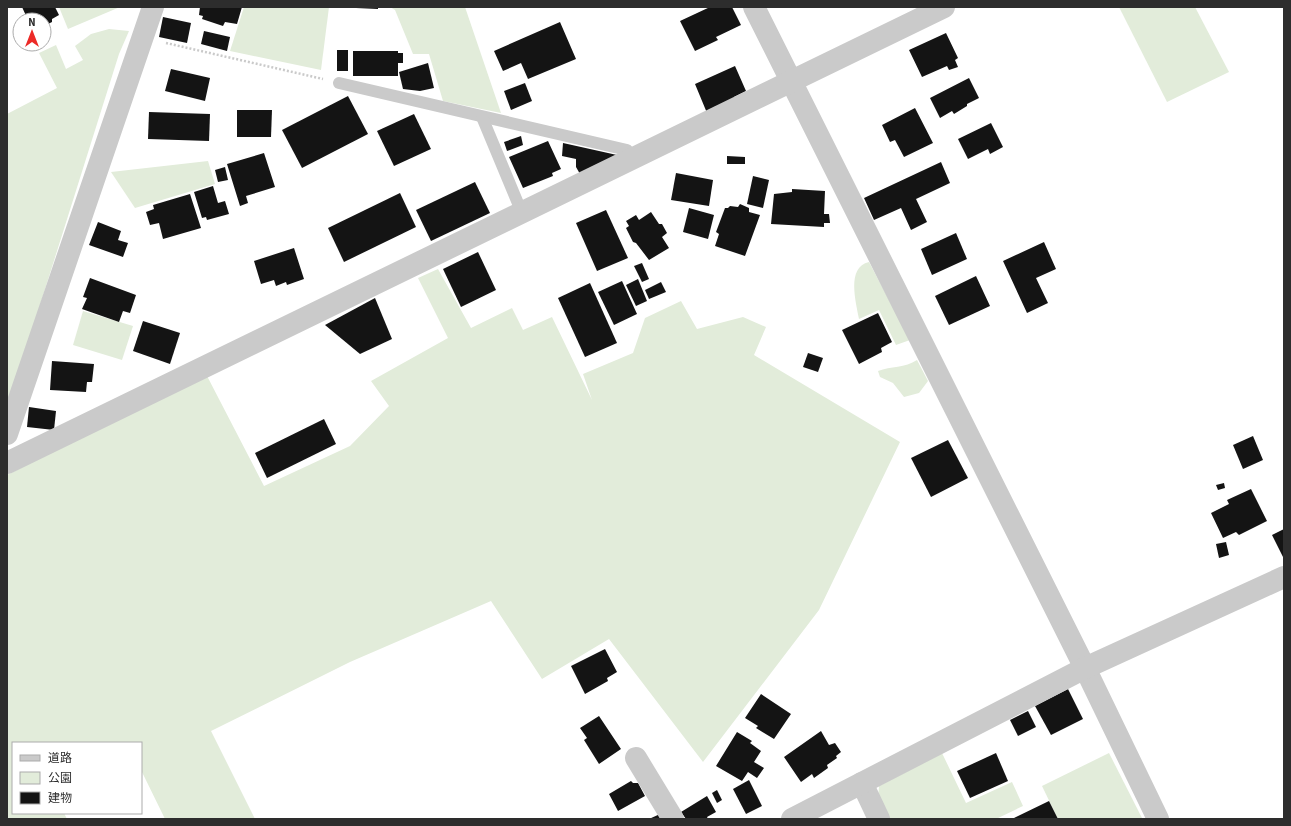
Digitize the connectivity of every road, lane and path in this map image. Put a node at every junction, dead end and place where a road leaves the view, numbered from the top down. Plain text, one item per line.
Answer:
1 (153, 7) edge
2 (754, 7) edge
3 (944, 7) edge
4 (142, 37) junction
5 (791, 81) junction
6 (339, 83) joint
7 (482, 117) junction
8 (632, 159) junction
9 (522, 213) junction
10 (7, 434) edge
11 (7, 463) edge
12 (1284, 577) edge
13 (1085, 668) junction
14 (636, 758) dead end
15 (862, 783) junction
16 (673, 819) edge
17 (792, 819) edge
18 (879, 819) edge
19 (1158, 819) edge

1 - 4 street
2 - 5 street
3 - 5 street
4 - 6 path
4 - 10 street
5 - 8 street
5 - 13 street
6 - 7 lane
7 - 8 lane
7 - 9 lane
8 - 9 street
9 - 11 street
12 - 13 street
13 - 15 street
13 - 19 street
14 - 16 street
15 - 17 street
15 - 18 street

